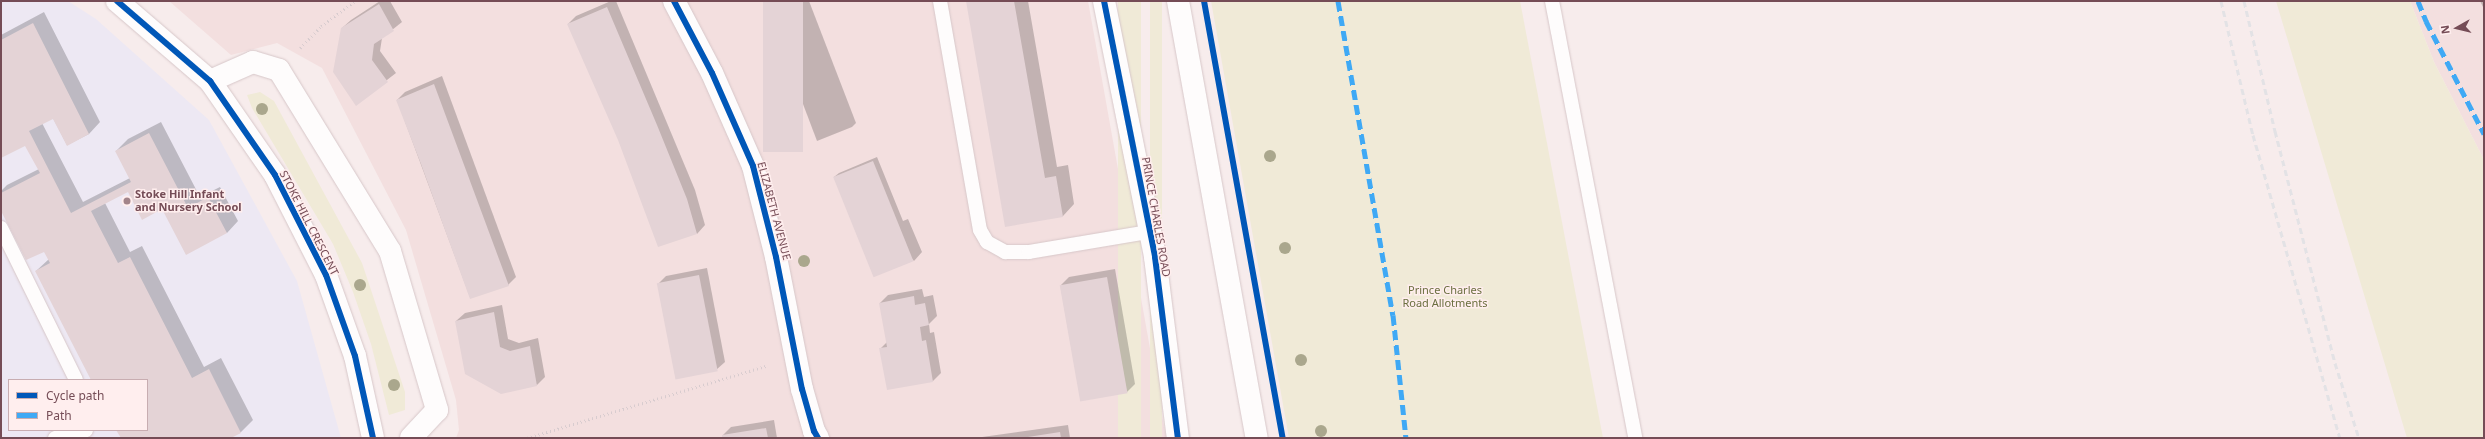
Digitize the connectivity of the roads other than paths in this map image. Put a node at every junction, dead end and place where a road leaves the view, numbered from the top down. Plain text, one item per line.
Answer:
1 (117, 1) edge
2 (674, 1) edge
3 (940, 1) edge
4 (1104, 1) edge
5 (1178, 1) edge
6 (1552, 1) edge
7 (210, 81) junction
8 (1, 228) edge
9 (1149, 232) junction
10 (76, 379) edge
11 (82, 431) edge
12 (54, 438) edge
13 (373, 438) edge
14 (412, 438) edge
15 (818, 438) edge
16 (1178, 438) edge
17 (1257, 438) edge
18 (1635, 438) edge

1 - 7 street, STOKE HILL CRESCENT
2 - 15 street, ELIZABETH AVENUE
3 - 9 lane
4 - 9 street, PRINCE CHARLES ROAD
5 - 17 street
6 - 18 lane
7 - 13 street, STOKE HILL CRESCENT
7 - 14 street
8 - 10 lane
9 - 16 street, PRINCE CHARLES ROAD
11 - 12 lane

